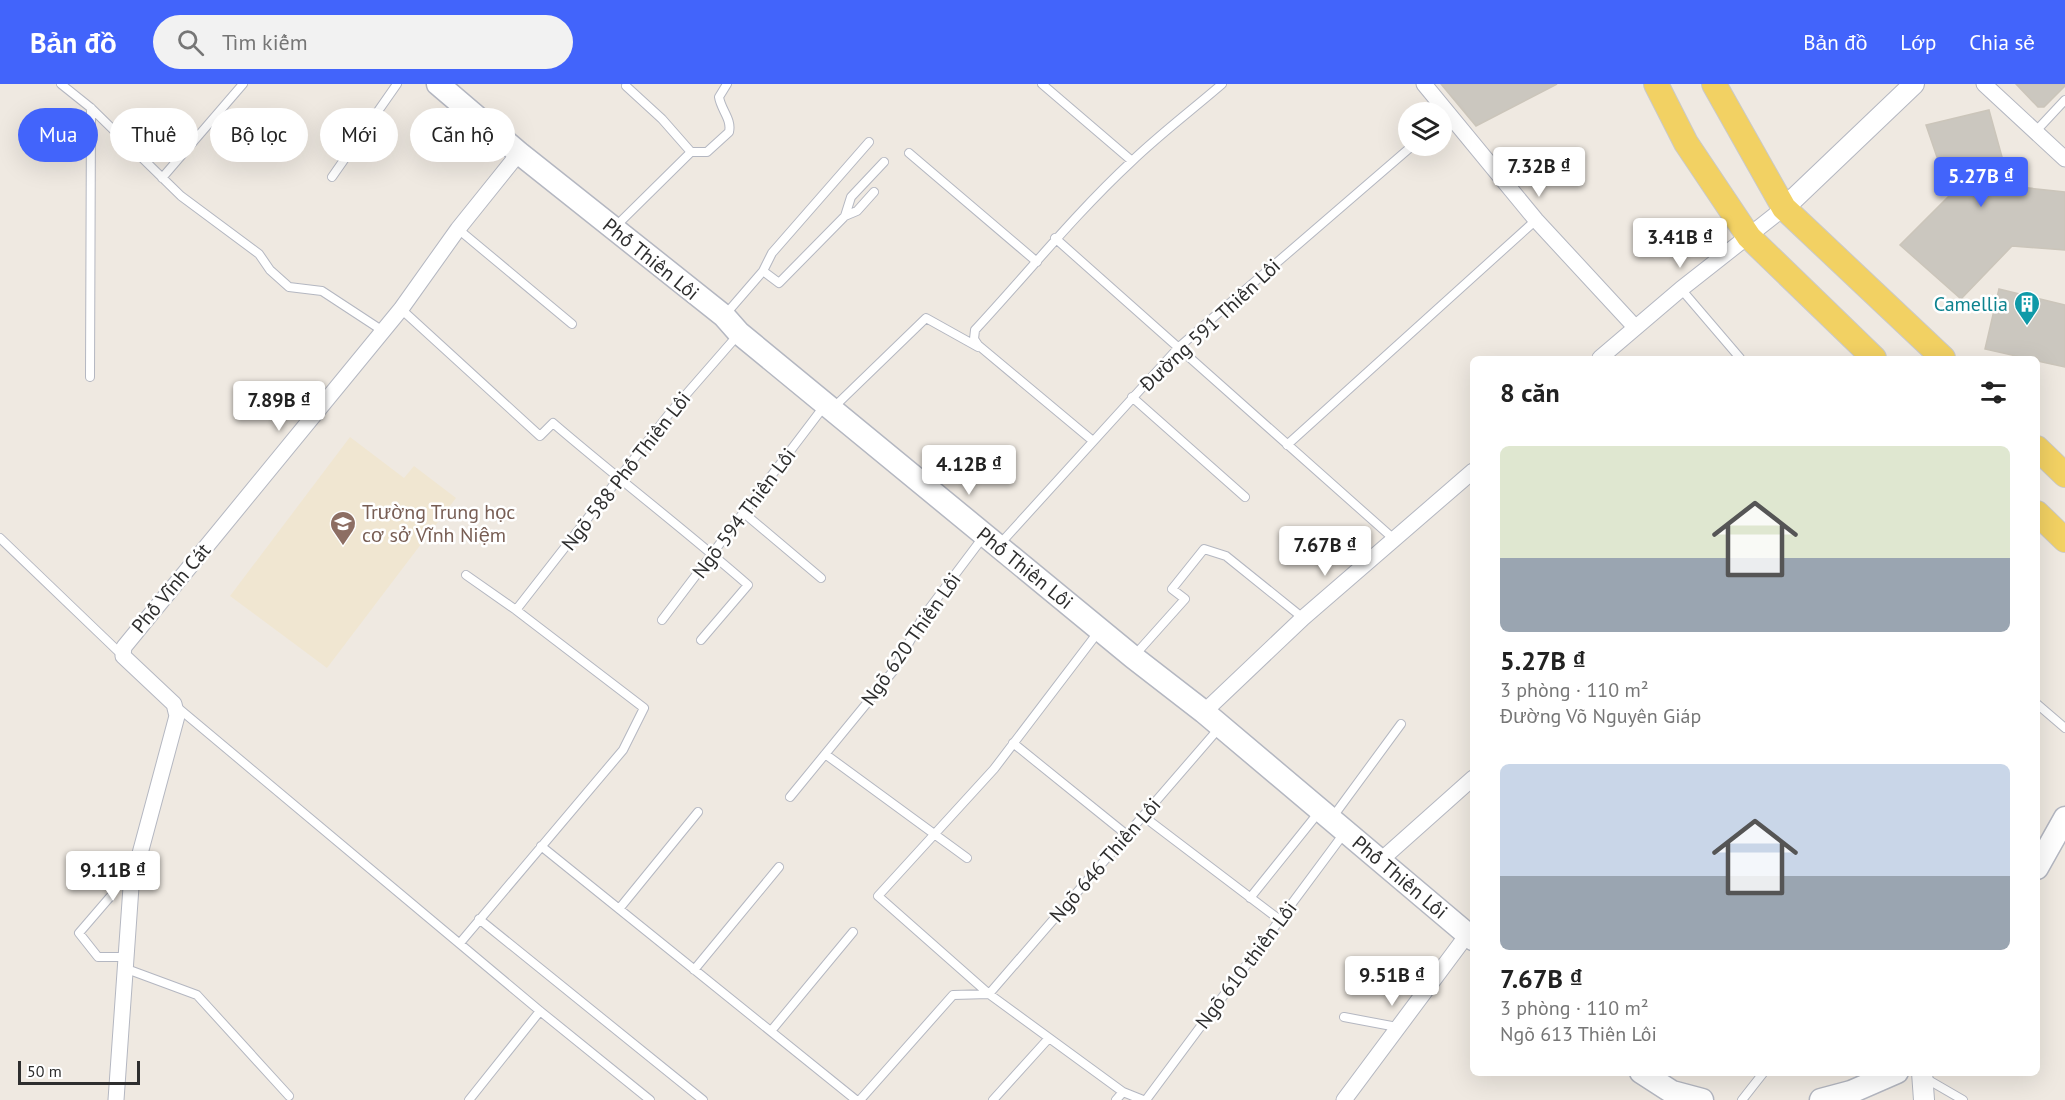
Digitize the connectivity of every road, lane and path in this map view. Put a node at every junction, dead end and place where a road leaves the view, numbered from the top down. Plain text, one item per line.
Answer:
1 (61, 84) edge
2 (243, 84) edge
3 (397, 84) edge
4 (440, 84) edge
5 (727, 84) edge
6 (1042, 84) edge
7 (1057, 84) edge
8 (1222, 84) edge
9 (1424, 84) edge
10 (1656, 84) edge
11 (1714, 84) edge
12 (1914, 84) edge
13 (1984, 84) edge
14 (626, 86) dead end
15 (1049, 91) junction
16 (2065, 100) edge
17 (1435, 102) edge
18 (91, 108) edge
19 (98, 115) edge
20 (1452, 125) edge
21 (2036, 131) junction
22 (869, 142) dead end
23 (691, 152) junction
24 (519, 153) junction
25 (909, 153) dead end
26 (1400, 156) edge
27 (2065, 159) edge
28 (1132, 161) junction
29 (91, 162) edge
30 (884, 162) dead end
31 (332, 177) dead end
32 (162, 178) junction
33 (874, 192) dead end
34 (1784, 208) junction
35 (845, 216) junction
36 (1536, 220) junction
37 (614, 228) junction
38 (458, 229) junction
39 (1749, 237) junction
40 (1055, 238) junction
41 (1037, 262) junction
42 (763, 271) junction
43 (1681, 290) junction
44 (401, 309) junction
45 (724, 316) junction
46 (572, 324) dead end
47 (1635, 327) junction
48 (383, 331) junction
49 (739, 333) junction
50 (1179, 347) junction
51 (982, 349) junction
52 (1602, 356) edge
53 (1738, 356) edge
54 (1872, 356) edge
55 (1941, 356) edge
56 (90, 377) dead end
57 (1132, 397) junction
58 (828, 407) junction
59 (1093, 441) junction
60 (1287, 445) junction
61 (2040, 451) edge
62 (1470, 474) edge
63 (2065, 475) edge
64 (619, 480) junction
65 (1245, 497) dead end
66 (744, 514) junction
67 (2040, 516) edge
68 (0, 538) edge
69 (1395, 540) junction
70 (2065, 540) edge
71 (991, 541) junction
72 (713, 555) junction
73 (466, 575) dead end
74 (821, 578) dead end
75 (516, 610) junction
76 (1303, 618) junction
77 (662, 621) dead end
78 (1100, 630) junction
79 (701, 640) dead end
80 (123, 656) junction
81 (1133, 657) junction
82 (174, 704) junction
83 (2040, 707) edge
84 (1212, 719) junction
85 (1401, 724) dead end
86 (2065, 728) edge
87 (1013, 743) junction
88 (825, 754) junction
89 (1470, 781) edge
90 (790, 797) dead end
91 (698, 812) dead end
92 (1143, 816) junction
93 (2065, 818) edge
94 (1332, 820) junction
95 (934, 833) junction
96 (1127, 835) junction
97 (541, 846) junction
98 (968, 858) dead end
99 (1381, 860) junction
100 (2040, 860) edge
101 (779, 867) dead end
102 (110, 897) dead end
103 (1250, 898) junction
104 (619, 909) junction
105 (479, 919) junction
106 (1280, 920) junction
107 (853, 932) dead end
108 (1470, 937) edge
109 (460, 943) junction
110 (124, 962) junction
111 (694, 970) junction
112 (989, 994) junction
113 (540, 1011) junction
114 (1344, 1017) dead end
115 (1397, 1027) junction
116 (771, 1031) junction
117 (1049, 1038) junction
118 (1648, 1076) edge
119 (1761, 1076) edge
120 (1888, 1076) edge
121 (1923, 1076) edge
122 (1925, 1076) edge
123 (1123, 1092) junction
124 (289, 1096) dead end
125 (116, 1100) edge
126 (469, 1100) edge
127 (650, 1100) edge
128 (703, 1100) edge
129 (858, 1100) edge
130 (993, 1100) edge
131 (1116, 1100) edge
132 (1145, 1100) edge
133 (1344, 1100) edge
134 (1700, 1100) edge
135 (1742, 1100) edge
136 (1821, 1100) edge
137 (1924, 1100) edge
138 (1963, 1100) edge

1 - 18 lane
2 - 32 lane
3 - 31 lane
4 - 24 main road, Phố Thiên Lôi
5 - 23 lane
6 - 15 lane
7 - 15 lane
8 - 28 lane
9 - 17 street
10 - 39 main road
11 - 34 main road
12 - 34 street
13 - 21 street
14 - 23 lane
15 - 28 lane
16 - 21 lane
19 - 32 lane
20 - 36 street
21 - 27 street
22 - 42 lane
23 - 37 lane
24 - 37 main road, Phố Thiên Lôi
24 - 38 street, Phố Vĩnh Cát
25 - 41 lane
26 - 50 lane, Đường 591 Thiên Lôi
28 - 40 lane
29 - 56 lane
30 - 35 lane
32 - 48 lane
33 - 35 lane
34 - 39 street
34 - 55 main road
35 - 42 lane
36 - 47 street
36 - 60 lane
37 - 45 main road, Phố Thiên Lôi
38 - 44 street, Phố Vĩnh Cát
38 - 46 lane
39 - 43 street
39 - 54 main road
40 - 41 lane
40 - 50 lane
41 - 51 lane
42 - 45 lane
43 - 47 street
43 - 53 lane
44 - 48 street, Phố Vĩnh Cát
44 - 64 lane
45 - 49 main road, Phố Thiên Lôi
47 - 52 street
48 - 80 street, Phố Vĩnh Cát
49 - 58 main road, Phố Thiên Lôi
49 - 64 lane, Ngõ 588 Phố Thiên Lôi
50 - 57 lane, Đường 591 Thiên Lôi
50 - 60 lane
51 - 58 lane, Ngõ 594 Thiên Lôi
51 - 59 lane
57 - 59 lane, Đường 591 Thiên Lôi
57 - 65 lane
58 - 66 lane, Ngõ 594 Thiên Lôi
58 - 71 main road, Phố Thiên Lôi
59 - 71 lane, Đường 591 Thiên Lôi
60 - 69 lane
61 - 63 main road
62 - 69 street
64 - 72 lane
64 - 75 lane, Ngõ 588 Phố Thiên Lôi
66 - 72 lane, Ngõ 594 Thiên Lôi
66 - 74 lane
67 - 70 main road
68 - 80 lane
69 - 76 street
71 - 78 main road, Phố Thiên Lôi
71 - 88 lane, Ngõ 620 Thiên Lôi
72 - 77 lane, Ngõ 594 Thiên Lôi
72 - 79 lane
73 - 75 lane
75 - 97 lane
76 - 81 lane
76 - 84 street
78 - 81 main road, Phố Thiên Lôi
78 - 87 lane
80 - 82 street, Phố Vĩnh Cát
81 - 84 main road, Phố Thiên Lôi
82 - 109 lane
82 - 110 street
83 - 86 lane
84 - 92 lane, Ngõ 646 Thiên Lôi
84 - 94 main road, Phố Thiên Lôi
85 - 94 lane
87 - 95 lane
87 - 96 lane
88 - 90 lane, Ngõ 620 Thiên Lôi
88 - 95 lane
89 - 99 street
91 - 104 lane
92 - 96 lane, Ngõ 646 Thiên Lôi
92 - 103 lane
93 - 100 main road
94 - 99 main road, Phố Thiên Lôi
94 - 103 lane
94 - 106 lane, Ngõ 610 thiên Lôi
95 - 98 lane
95 - 112 lane
96 - 112 lane, Ngõ 646 Thiên Lôi
97 - 104 lane
97 - 105 lane
99 - 108 main road, Phố Thiên Lôi
101 - 111 lane
102 - 110 lane
103 - 106 lane
104 - 111 lane
105 - 109 lane
105 - 128 lane
106 - 132 lane, Ngõ 610 thiên Lôi
107 - 116 lane
108 - 115 street
109 - 113 lane
110 - 124 lane
110 - 125 street
111 - 116 lane
112 - 117 lane
112 - 129 lane
113 - 126 lane
113 - 127 lane
114 - 115 lane
115 - 133 street
116 - 129 lane
117 - 123 lane
117 - 130 lane
118 - 134 main road
119 - 135 lane
120 - 136 main road
121 - 137 street
122 - 138 lane
123 - 131 lane
123 - 132 lane

